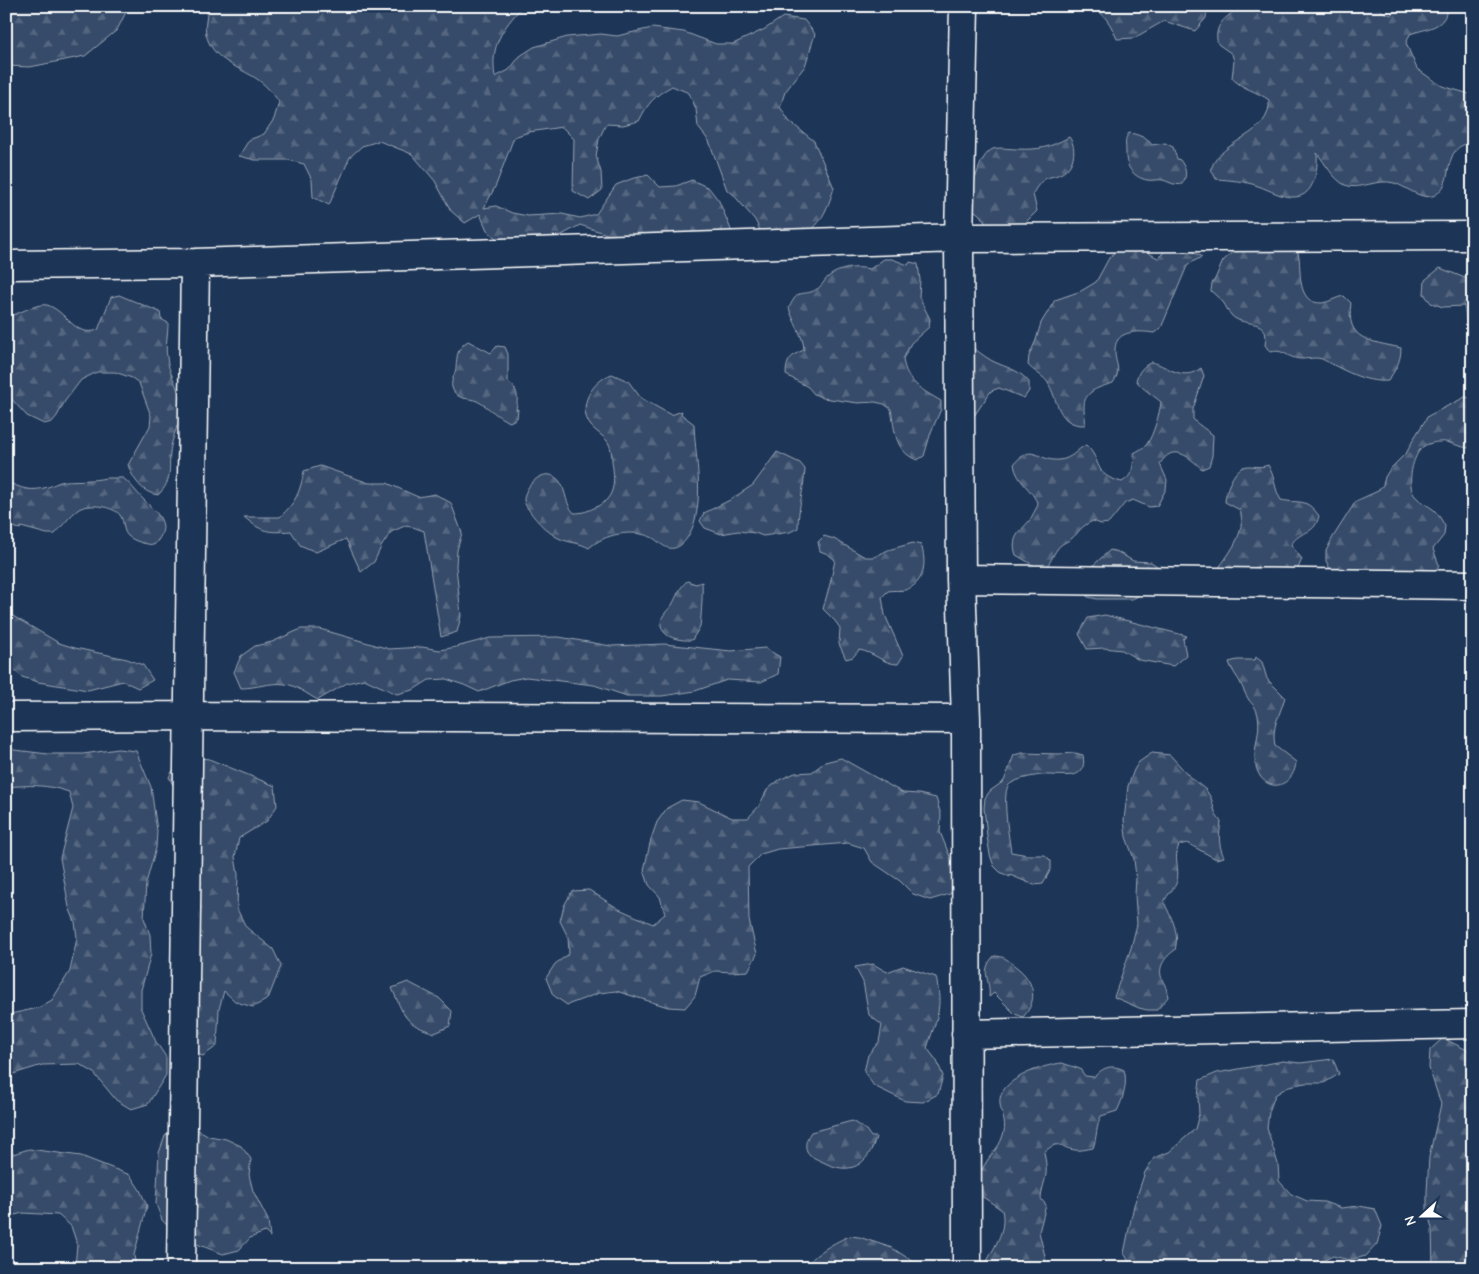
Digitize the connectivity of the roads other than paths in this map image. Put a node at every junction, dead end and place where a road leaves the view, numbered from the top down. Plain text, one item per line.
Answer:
1 (964, 6) edge
2 (1473, 236) edge
3 (959, 238) junction
4 (195, 263) junction
5 (6, 265) edge
6 (961, 579) junction
7 (1473, 585) edge
8 (190, 716) junction
9 (6, 717) edge
10 (966, 719) junction
11 (1473, 1024) edge
12 (966, 1034) junction
13 (182, 1268) edge
14 (967, 1268) edge

1 - 3 street
2 - 3 street
3 - 4 street
3 - 6 street
4 - 5 street
4 - 8 street
6 - 7 street
6 - 10 street
8 - 9 street
8 - 10 street
8 - 13 street
10 - 12 street
11 - 12 street
12 - 14 street

